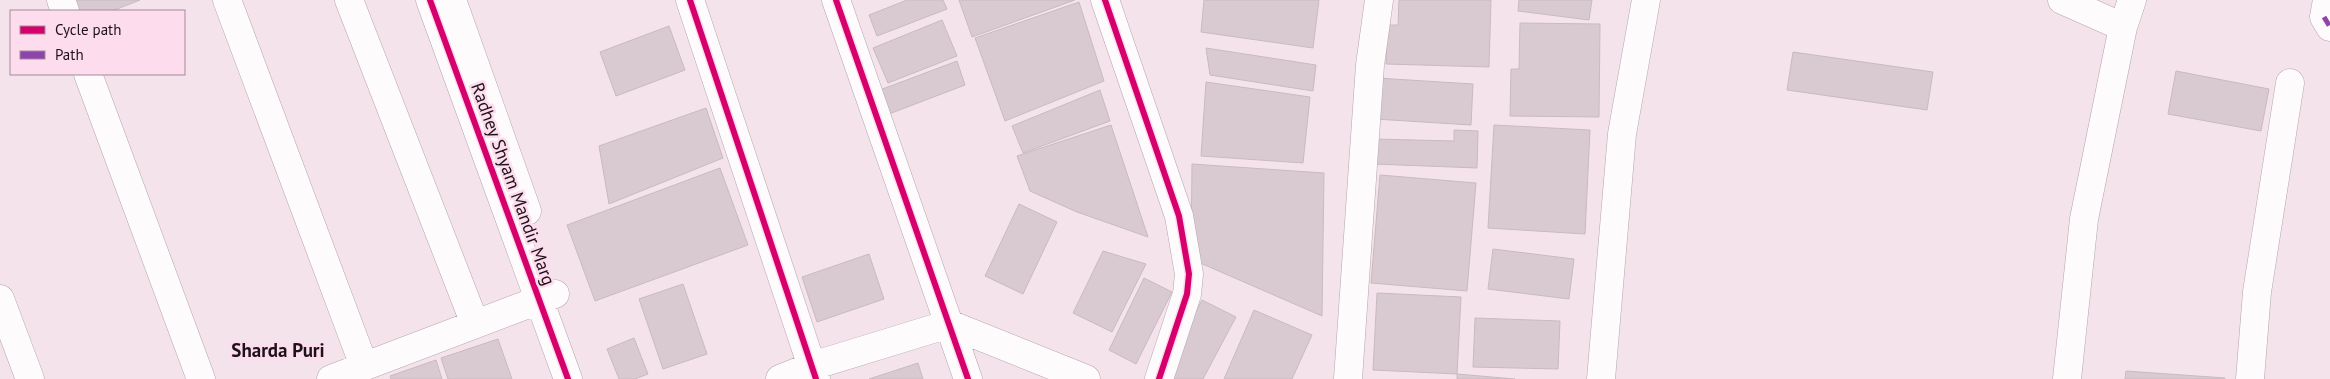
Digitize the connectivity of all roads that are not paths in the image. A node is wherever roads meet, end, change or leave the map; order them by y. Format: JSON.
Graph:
{"nodes":[{"id":1,"x":227,"y":0,"type":"edge"},
{"id":2,"x":349,"y":0,"type":"edge"},
{"id":3,"x":430,"y":0,"type":"edge"},
{"id":4,"x":452,"y":0,"type":"edge"},
{"id":5,"x":690,"y":0,"type":"edge"},
{"id":6,"x":836,"y":0,"type":"edge"},
{"id":7,"x":1105,"y":0,"type":"edge"},
{"id":8,"x":1379,"y":0,"type":"edge"},
{"id":9,"x":1646,"y":0,"type":"edge"},
{"id":10,"x":2062,"y":0,"type":"edge"},
{"id":11,"x":2132,"y":0,"type":"edge"},
{"id":12,"x":2327,"y":0,"type":"edge"},
{"id":13,"x":2123,"y":27,"type":"junction"},
{"id":14,"x":2330,"y":27,"type":"edge"},
{"id":15,"x":88,"y":75,"type":"edge"},
{"id":16,"x":2290,"y":83,"type":"dead end"},
{"id":17,"x":547,"y":297,"type":"junction"},
{"id":18,"x":0,"y":298,"type":"edge"},
{"id":19,"x":476,"y":324,"type":"junction"},
{"id":20,"x":948,"y":324,"type":"junction"},
{"id":21,"x":364,"y":366,"type":"junction"},
{"id":22,"x":814,"y":372,"type":"edge"},
{"id":23,"x":30,"y":379,"type":"edge"},
{"id":24,"x":201,"y":379,"type":"edge"},
{"id":25,"x":331,"y":379,"type":"edge"},
{"id":26,"x":568,"y":379,"type":"edge"},
{"id":27,"x":587,"y":379,"type":"edge"},
{"id":28,"x":780,"y":379,"type":"edge"},
{"id":29,"x":968,"y":379,"type":"edge"},
{"id":30,"x":1086,"y":379,"type":"edge"},
{"id":31,"x":1159,"y":379,"type":"edge"},
{"id":32,"x":1348,"y":379,"type":"edge"},
{"id":33,"x":1601,"y":379,"type":"edge"},
{"id":34,"x":2067,"y":379,"type":"edge"},
{"id":35,"x":2250,"y":379,"type":"edge"}],
"edges":[{"from":1,"to":21,"type":"street"},
{"from":2,"to":19,"type":"street"},
{"from":3,"to":17,"type":"street","name":"Radhey Shyam Mandir Marg"},
{"from":4,"to":17,"type":"street","name":"Radhey Shyam Mandir Marg"},
{"from":5,"to":22,"type":"street"},
{"from":6,"to":20,"type":"street"},
{"from":7,"to":31,"type":"street"},
{"from":8,"to":32,"type":"street"},
{"from":9,"to":33,"type":"street"},
{"from":10,"to":13,"type":"street"},
{"from":11,"to":13,"type":"street"},
{"from":12,"to":14,"type":"street"},
{"from":13,"to":34,"type":"street"},
{"from":15,"to":24,"type":"street"},
{"from":16,"to":35,"type":"street"},
{"from":17,"to":19,"type":"street"},
{"from":17,"to":26,"type":"street","name":"Radhey Shyam Mandir Marg"},
{"from":17,"to":27,"type":"street","name":"Radhey Shyam Mandir Marg"},
{"from":18,"to":23,"type":"street"},
{"from":19,"to":21,"type":"street"},
{"from":20,"to":22,"type":"street"},
{"from":20,"to":29,"type":"street"},
{"from":20,"to":30,"type":"street"},
{"from":21,"to":25,"type":"street"},
{"from":22,"to":28,"type":"street"}]}
